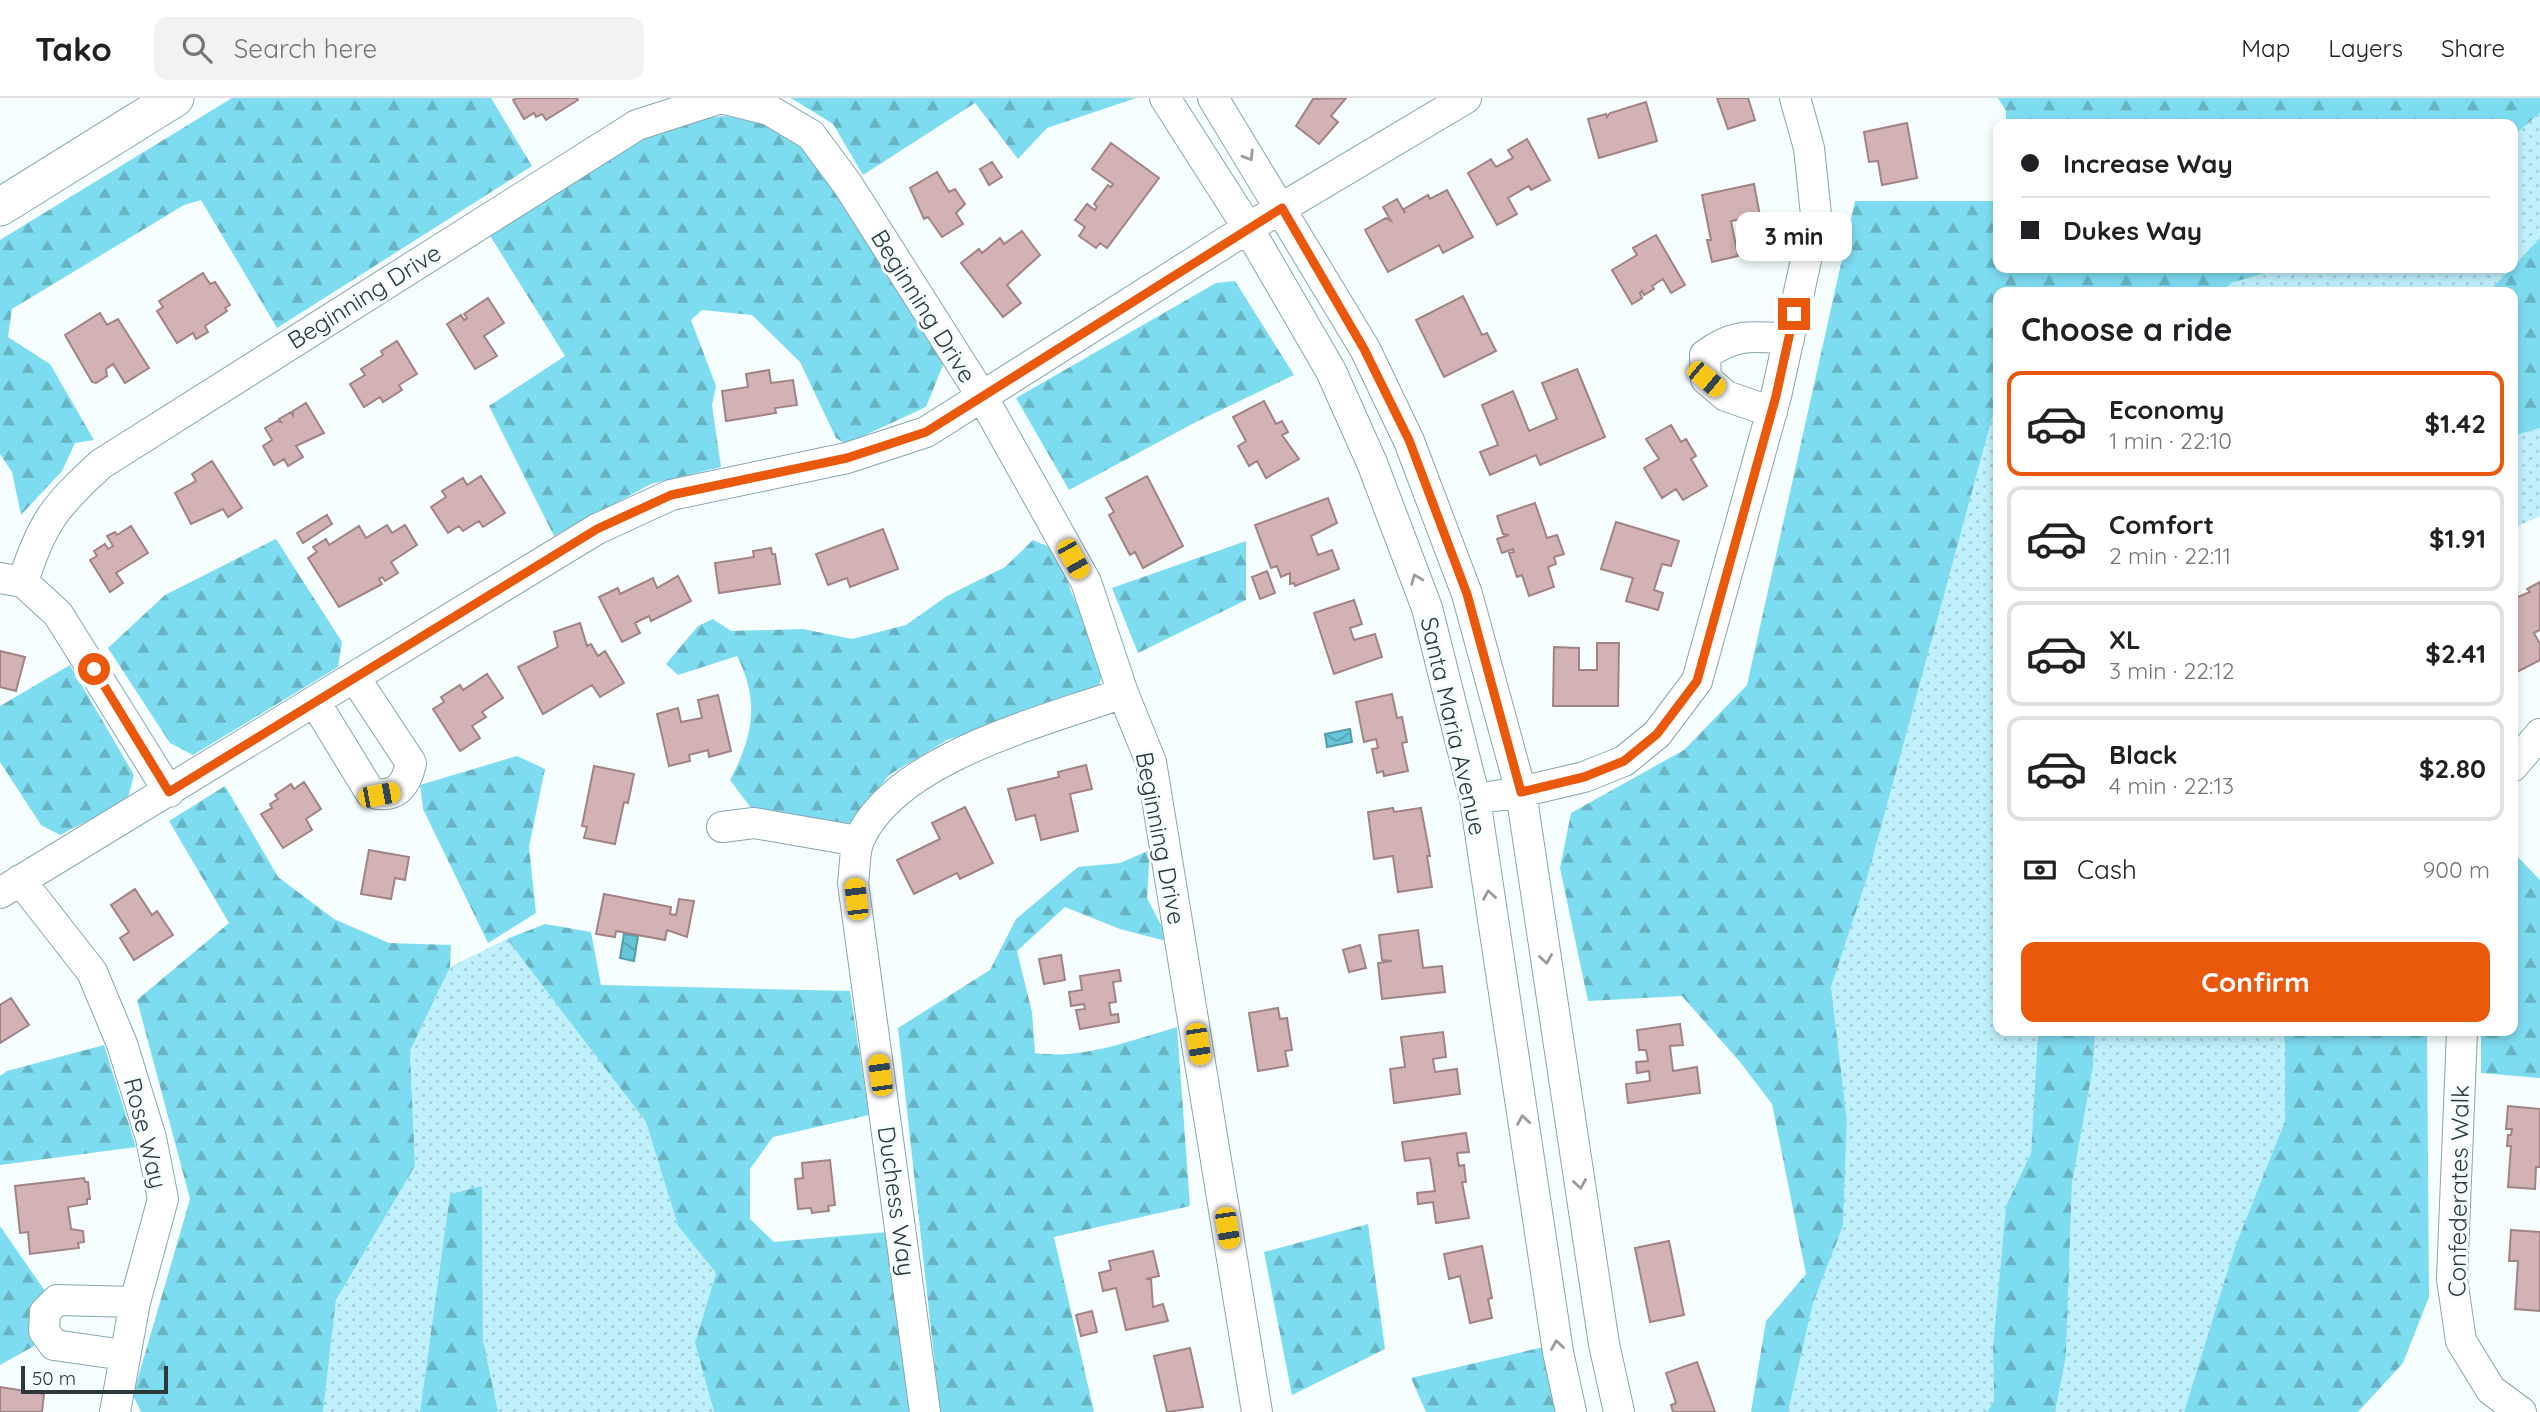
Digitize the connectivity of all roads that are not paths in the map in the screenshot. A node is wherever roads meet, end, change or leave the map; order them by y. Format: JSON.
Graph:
{"nodes":[{"id":1,"x":175,"y":98,"type":"edge"},
{"id":2,"x":1165,"y":98,"type":"edge"},
{"id":3,"x":1213,"y":98,"type":"edge"},
{"id":4,"x":1466,"y":98,"type":"edge"},
{"id":5,"x":1795,"y":98,"type":"edge"},
{"id":6,"x":0,"y":207,"type":"edge"},
{"id":7,"x":1282,"y":208,"type":"junction"},
{"id":8,"x":1248,"y":228,"type":"junction"},
{"id":9,"x":1789,"y":339,"type":"junction"},
{"id":10,"x":983,"y":398,"type":"junction"},
{"id":11,"x":1772,"y":412,"type":"junction"},
{"id":12,"x":12,"y":580,"type":"edge"},
{"id":13,"x":355,"y":678,"type":"junction"},
{"id":14,"x":1123,"y":693,"type":"junction"},
{"id":15,"x":314,"y":702,"type":"junction"},
{"id":16,"x":2540,"y":734,"type":"edge"},
{"id":17,"x":2518,"y":760,"type":"edge"},
{"id":18,"x":169,"y":792,"type":"junction"},
{"id":19,"x":1521,"y":792,"type":"junction"},
{"id":20,"x":1475,"y":799,"type":"junction"},
{"id":21,"x":722,"y":827,"type":"dead end"},
{"id":22,"x":858,"y":841,"type":"junction"},
{"id":23,"x":10,"y":886,"type":"edge"},
{"id":24,"x":2462,"y":1036,"type":"edge"},
{"id":25,"x":135,"y":1302,"type":"junction"},
{"id":26,"x":124,"y":1355,"type":"junction"},
{"id":27,"x":115,"y":1412,"type":"edge"},
{"id":28,"x":925,"y":1412,"type":"edge"},
{"id":29,"x":1257,"y":1412,"type":"edge"},
{"id":30,"x":1571,"y":1412,"type":"edge"},
{"id":31,"x":1619,"y":1412,"type":"edge"},
{"id":32,"x":2521,"y":1412,"type":"edge"}],
"edges":[{"from":1,"to":6,"type":"main road"},
{"from":2,"to":8,"type":"street","name":"Santa Maria Avenue"},
{"from":3,"to":7,"type":"street","name":"Santa Maria Avenue","one_way":true},
{"from":4,"to":7,"type":"street"},
{"from":5,"to":9,"type":"street"},
{"from":7,"to":8,"type":"street"},
{"from":7,"to":19,"type":"street","name":"Santa Maria Avenue"},
{"from":8,"to":10,"type":"street"},
{"from":20,"to":8,"type":"street","name":"Santa Maria Avenue","one_way":true},
{"from":9,"to":11,"type":"street"},
{"from":9,"to":11,"type":"street"},
{"from":10,"to":12,"type":"street","name":"Beginning Drive"},
{"from":10,"to":13,"type":"street"},
{"from":10,"to":14,"type":"street","name":"Beginning Drive"},
{"from":11,"to":19,"type":"street"},
{"from":12,"to":18,"type":"street"},
{"from":13,"to":15,"type":"street"},
{"from":13,"to":15,"type":"street"},
{"from":14,"to":22,"type":"street","name":"Duchess Way"},
{"from":14,"to":29,"type":"street","name":"Beginning Drive"},
{"from":15,"to":18,"type":"street"},
{"from":16,"to":17,"type":"street"},
{"from":18,"to":23,"type":"street"},
{"from":19,"to":20,"type":"street"},
{"from":19,"to":31,"type":"street","name":"Santa Maria Avenue","one_way":true},
{"from":30,"to":20,"type":"street","name":"Santa Maria Avenue","one_way":true},
{"from":21,"to":22,"type":"street"},
{"from":22,"to":28,"type":"street","name":"Duchess Way"},
{"from":23,"to":25,"type":"street","name":"Rose Way"},
{"from":24,"to":32,"type":"street","name":"Confederates Walk"},
{"from":25,"to":26,"type":"street","name":"Rose Way"},
{"from":25,"to":26,"type":"street"},
{"from":26,"to":27,"type":"street","name":"Rose Way"}]}
